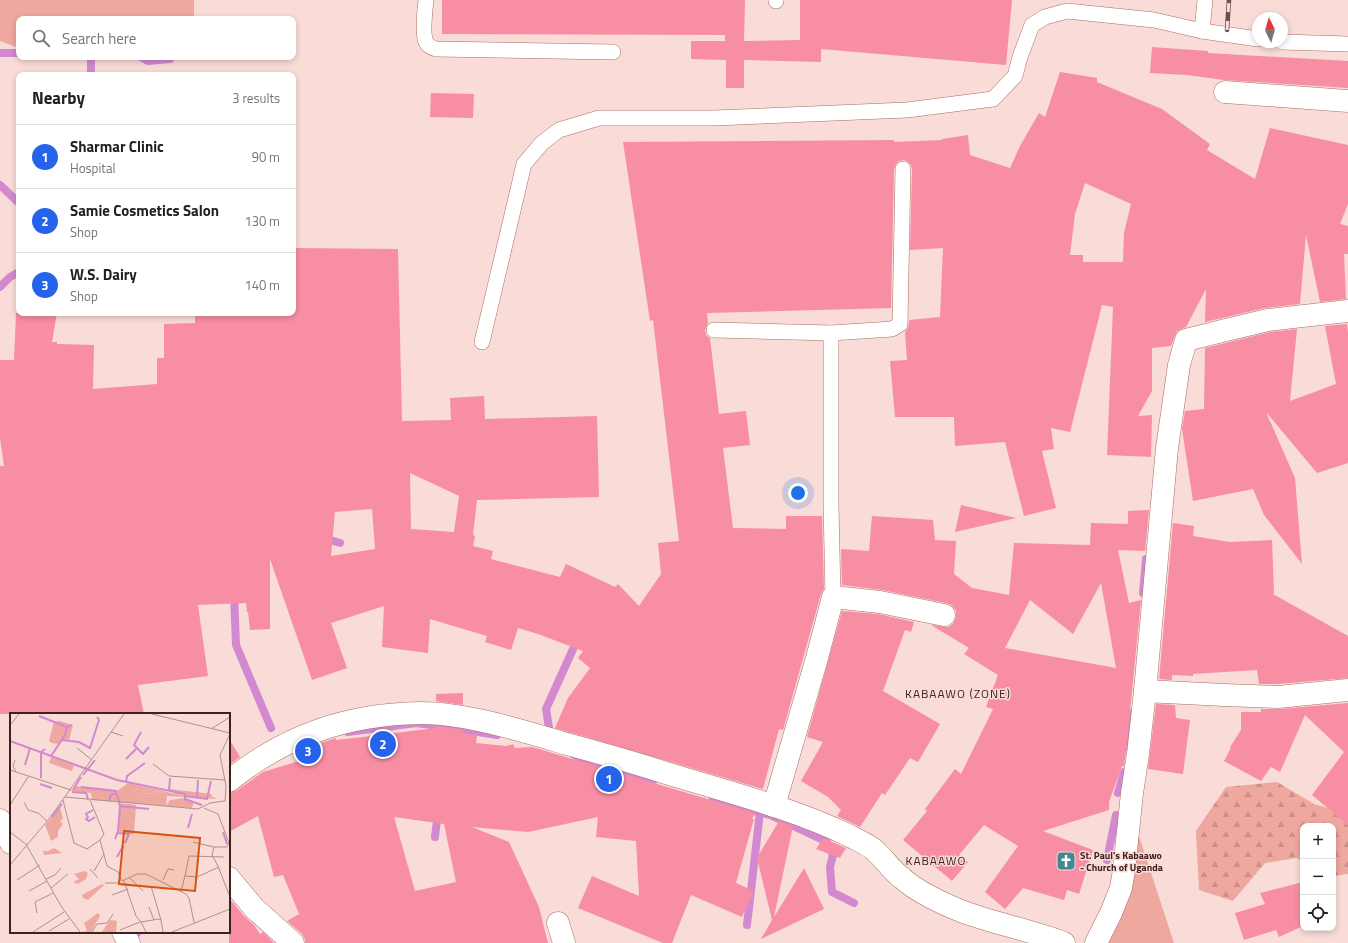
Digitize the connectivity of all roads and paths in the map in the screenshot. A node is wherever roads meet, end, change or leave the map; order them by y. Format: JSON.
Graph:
{"nodes":[{"id":1,"x":426,"y":0,"type":"edge"},
{"id":2,"x":1205,"y":0,"type":"edge"},
{"id":3,"x":1202,"y":31,"type":"junction"},
{"id":4,"x":1252,"y":38,"type":"edge"},
{"id":5,"x":1288,"y":42,"type":"edge"},
{"id":6,"x":1348,"y":44,"type":"edge"},
{"id":7,"x":613,"y":52,"type":"dead end"},
{"id":8,"x":1225,"y":92,"type":"dead end"},
{"id":9,"x":1348,"y":101,"type":"edge"},
{"id":10,"x":902,"y":169,"type":"dead end"},
{"id":11,"x":1348,"y":311,"type":"edge"},
{"id":12,"x":714,"y":330,"type":"dead end"},
{"id":13,"x":831,"y":333,"type":"junction"},
{"id":14,"x":482,"y":342,"type":"dead end"},
{"id":15,"x":833,"y":597,"type":"junction"},
{"id":16,"x":944,"y":615,"type":"dead end"},
{"id":17,"x":1348,"y":690,"type":"edge"},
{"id":18,"x":1145,"y":691,"type":"junction"},
{"id":19,"x":230,"y":780,"type":"edge"},
{"id":20,"x":774,"y":806,"type":"junction"},
{"id":21,"x":0,"y":820,"type":"edge"},
{"id":22,"x":7,"y":846,"type":"edge"},
{"id":23,"x":230,"y":879,"type":"edge"},
{"id":24,"x":124,"y":933,"type":"edge"},
{"id":25,"x":129,"y":943,"type":"edge"},
{"id":26,"x":293,"y":943,"type":"edge"},
{"id":27,"x":1064,"y":943,"type":"edge"},
{"id":28,"x":1096,"y":943,"type":"edge"}],
"edges":[{"from":1,"to":7,"type":"lane"},
{"from":2,"to":3,"type":"lane"},
{"from":3,"to":4,"type":"lane"},
{"from":3,"to":14,"type":"lane"},
{"from":5,"to":6,"type":"lane"},
{"from":8,"to":9,"type":"street"},
{"from":10,"to":13,"type":"lane"},
{"from":11,"to":18,"type":"street"},
{"from":12,"to":13,"type":"lane"},
{"from":13,"to":15,"type":"lane"},
{"from":15,"to":16,"type":"street"},
{"from":15,"to":20,"type":"street"},
{"from":17,"to":18,"type":"street"},
{"from":18,"to":28,"type":"street"},
{"from":19,"to":20,"type":"street"},
{"from":20,"to":27,"type":"street"},
{"from":21,"to":22,"type":"street"},
{"from":23,"to":26,"type":"street"},
{"from":24,"to":25,"type":"street"}]}
